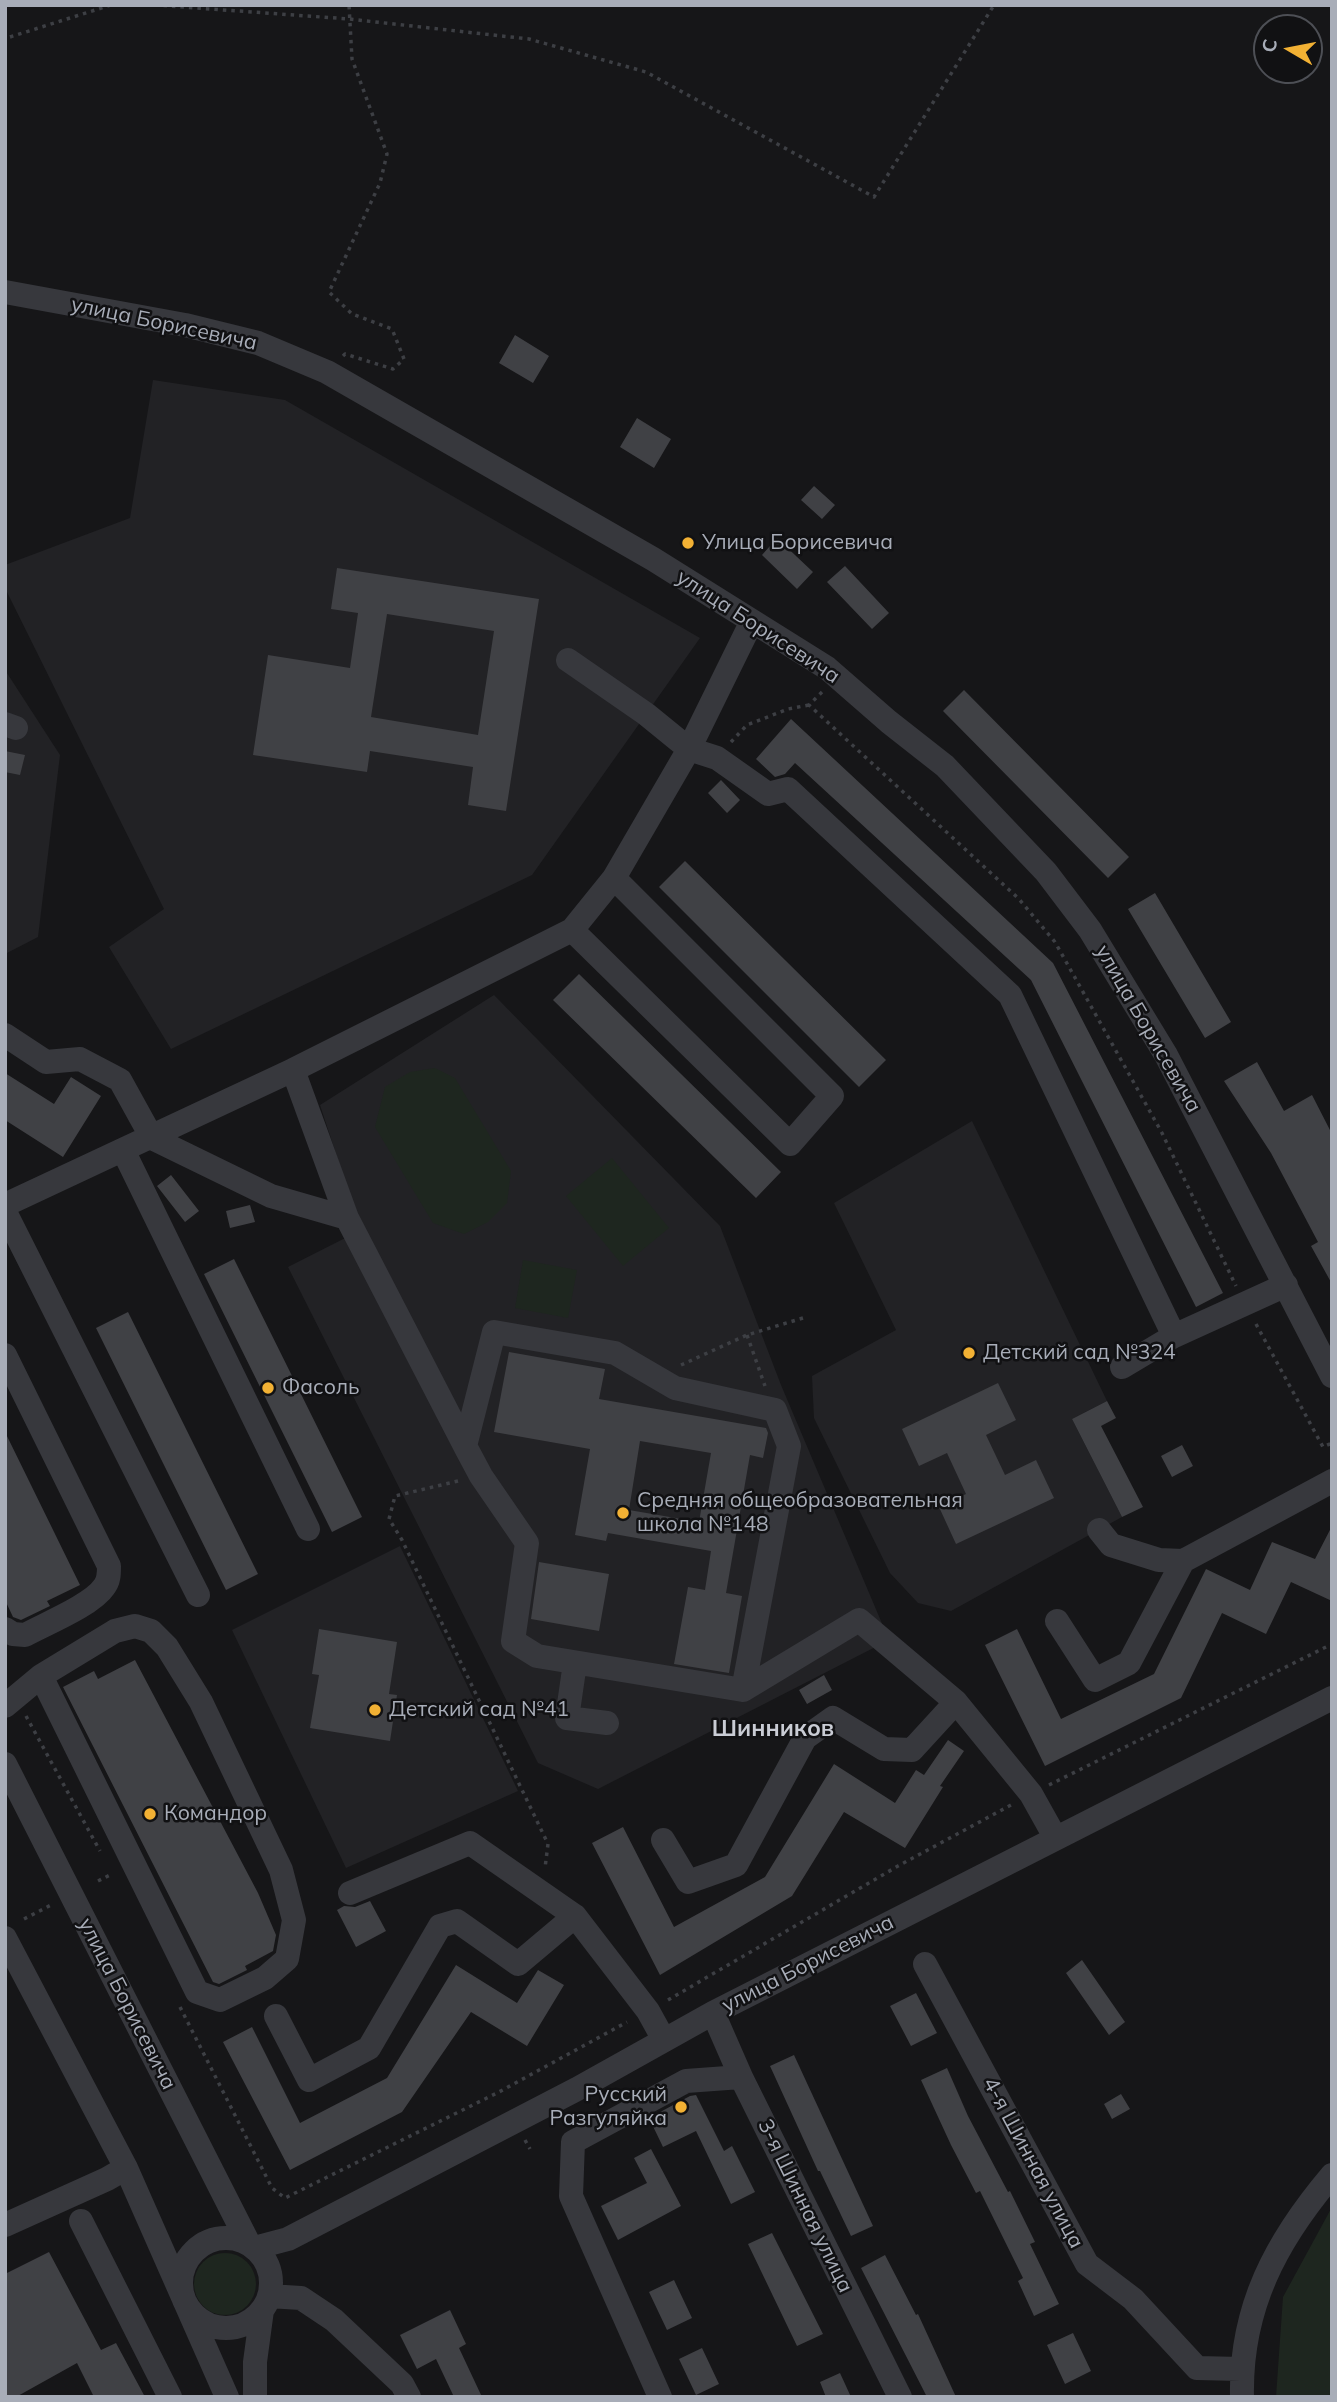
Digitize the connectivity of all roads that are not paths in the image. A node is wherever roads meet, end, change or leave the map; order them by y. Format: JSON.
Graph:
{"nodes":[{"id":1,"x":5,"y":292,"type":"edge"},
{"id":2,"x":752,"y":621,"type":"junction"},
{"id":3,"x":568,"y":660,"type":"dead end"},
{"id":4,"x":689,"y":749,"type":"junction"},
{"id":5,"x":614,"y":878,"type":"junction"},
{"id":6,"x":572,"y":930,"type":"junction"},
{"id":7,"x":5,"y":1035,"type":"edge"},
{"id":8,"x":293,"y":1070,"type":"junction"},
{"id":9,"x":152,"y":1138,"type":"junction"},
{"id":10,"x":123,"y":1150,"type":"junction"},
{"id":11,"x":5,"y":1205,"type":"edge"},
{"id":12,"x":5,"y":1212,"type":"edge"},
{"id":13,"x":347,"y":1218,"type":"junction"},
{"id":14,"x":1286,"y":1285,"type":"junction"},
{"id":15,"x":1174,"y":1336,"type":"junction"},
{"id":16,"x":5,"y":1355,"type":"edge"},
{"id":17,"x":1122,"y":1367,"type":"dead end"},
{"id":18,"x":1332,"y":1376,"type":"edge"},
{"id":19,"x":465,"y":1446,"type":"junction"},
{"id":20,"x":1332,"y":1481,"type":"edge"},
{"id":21,"x":308,"y":1530,"type":"dead end"},
{"id":22,"x":1099,"y":1530,"type":"dead end"},
{"id":23,"x":1183,"y":1561,"type":"junction"},
{"id":24,"x":198,"y":1595,"type":"dead end"},
{"id":25,"x":1057,"y":1621,"type":"dead end"},
{"id":26,"x":5,"y":1629,"type":"edge"},
{"id":27,"x":575,"y":1663,"type":"junction"},
{"id":28,"x":41,"y":1676,"type":"junction"},
{"id":29,"x":743,"y":1690,"type":"junction"},
{"id":30,"x":1332,"y":1698,"type":"edge"},
{"id":31,"x":956,"y":1702,"type":"junction"},
{"id":32,"x":5,"y":1706,"type":"edge"},
{"id":33,"x":607,"y":1723,"type":"dead end"},
{"id":34,"x":5,"y":1764,"type":"edge"},
{"id":35,"x":1055,"y":1837,"type":"junction"},
{"id":36,"x":663,"y":1840,"type":"dead end"},
{"id":37,"x":350,"y":1893,"type":"dead end"},
{"id":38,"x":575,"y":1916,"type":"junction"},
{"id":39,"x":5,"y":1938,"type":"edge"},
{"id":40,"x":925,"y":1964,"type":"dead end"},
{"id":41,"x":713,"y":2013,"type":"junction"},
{"id":42,"x":276,"y":2016,"type":"dead end"},
{"id":43,"x":664,"y":2040,"type":"junction"},
{"id":44,"x":741,"y":2077,"type":"junction"},
{"id":45,"x":126,"y":2168,"type":"junction"},
{"id":46,"x":1332,"y":2175,"type":"edge"},
{"id":47,"x":81,"y":2221,"type":"dead end"},
{"id":48,"x":5,"y":2224,"type":"edge"},
{"id":49,"x":288,"y":2239,"type":"junction"},
{"id":50,"x":251,"y":2246,"type":"junction"},
{"id":51,"x":183,"y":2296,"type":"junction"},
{"id":52,"x":267,"y":2296,"type":"junction"},
{"id":53,"x":1241,"y":2369,"type":"junction"},
{"id":54,"x":170,"y":2397,"type":"edge"},
{"id":55,"x":227,"y":2397,"type":"edge"},
{"id":56,"x":255,"y":2397,"type":"edge"},
{"id":57,"x":409,"y":2397,"type":"edge"},
{"id":58,"x":660,"y":2397,"type":"edge"},
{"id":59,"x":900,"y":2397,"type":"edge"},
{"id":60,"x":1242,"y":2397,"type":"edge"}],
"edges":[{"from":1,"to":2,"type":"street","name":"улица Борисевича"},
{"from":2,"to":4,"type":"street"},
{"from":2,"to":14,"type":"street","name":"улица Борисевича"},
{"from":3,"to":4,"type":"street"},
{"from":4,"to":5,"type":"street"},
{"from":4,"to":15,"type":"street"},
{"from":5,"to":6,"type":"street"},
{"from":5,"to":6,"type":"street"},
{"from":6,"to":8,"type":"street"},
{"from":7,"to":9,"type":"street"},
{"from":8,"to":9,"type":"street"},
{"from":8,"to":13,"type":"street"},
{"from":9,"to":10,"type":"street"},
{"from":9,"to":13,"type":"street"},
{"from":10,"to":11,"type":"street"},
{"from":10,"to":21,"type":"street"},
{"from":12,"to":24,"type":"street"},
{"from":13,"to":19,"type":"street"},
{"from":14,"to":15,"type":"street"},
{"from":14,"to":18,"type":"street","name":"улица Борисевича"},
{"from":15,"to":17,"type":"street"},
{"from":16,"to":26,"type":"street"},
{"from":19,"to":27,"type":"street"},
{"from":19,"to":29,"type":"street"},
{"from":20,"to":23,"type":"street"},
{"from":22,"to":23,"type":"street"},
{"from":23,"to":25,"type":"street"},
{"from":27,"to":29,"type":"street"},
{"from":27,"to":33,"type":"street"},
{"from":28,"to":28,"type":"street"},
{"from":28,"to":32,"type":"street"},
{"from":29,"to":31,"type":"street"},
{"from":30,"to":35,"type":"street","name":"улица Борисевича"},
{"from":31,"to":35,"type":"street"},
{"from":31,"to":36,"type":"street"},
{"from":34,"to":50,"type":"street","name":"улица Борисевича"},
{"from":35,"to":41,"type":"street","name":"улица Борисевича"},
{"from":37,"to":38,"type":"street"},
{"from":38,"to":42,"type":"street"},
{"from":38,"to":43,"type":"street"},
{"from":39,"to":45,"type":"street"},
{"from":40,"to":53,"type":"street","name":"4-я Шинная улица"},
{"from":41,"to":43,"type":"street","name":"улица Борисевича"},
{"from":41,"to":44,"type":"street","name":"3-я Шинная улица"},
{"from":43,"to":49,"type":"street","name":"улица Борисевича"},
{"from":44,"to":58,"type":"street"},
{"from":44,"to":59,"type":"street","name":"3-я Шинная улица"},
{"from":45,"to":48,"type":"street"},
{"from":45,"to":51,"type":"street"},
{"from":46,"to":53,"type":"street"},
{"from":47,"to":54,"type":"street"},
{"from":49,"to":50,"type":"street","name":"улица Борисевича"},
{"from":49,"to":52,"type":"street"},
{"from":50,"to":51,"type":"street"},
{"from":50,"to":52,"type":"street"},
{"from":51,"to":52,"type":"street"},
{"from":51,"to":55,"type":"street"},
{"from":52,"to":56,"type":"street"},
{"from":52,"to":57,"type":"street"},
{"from":53,"to":60,"type":"street"}]}
